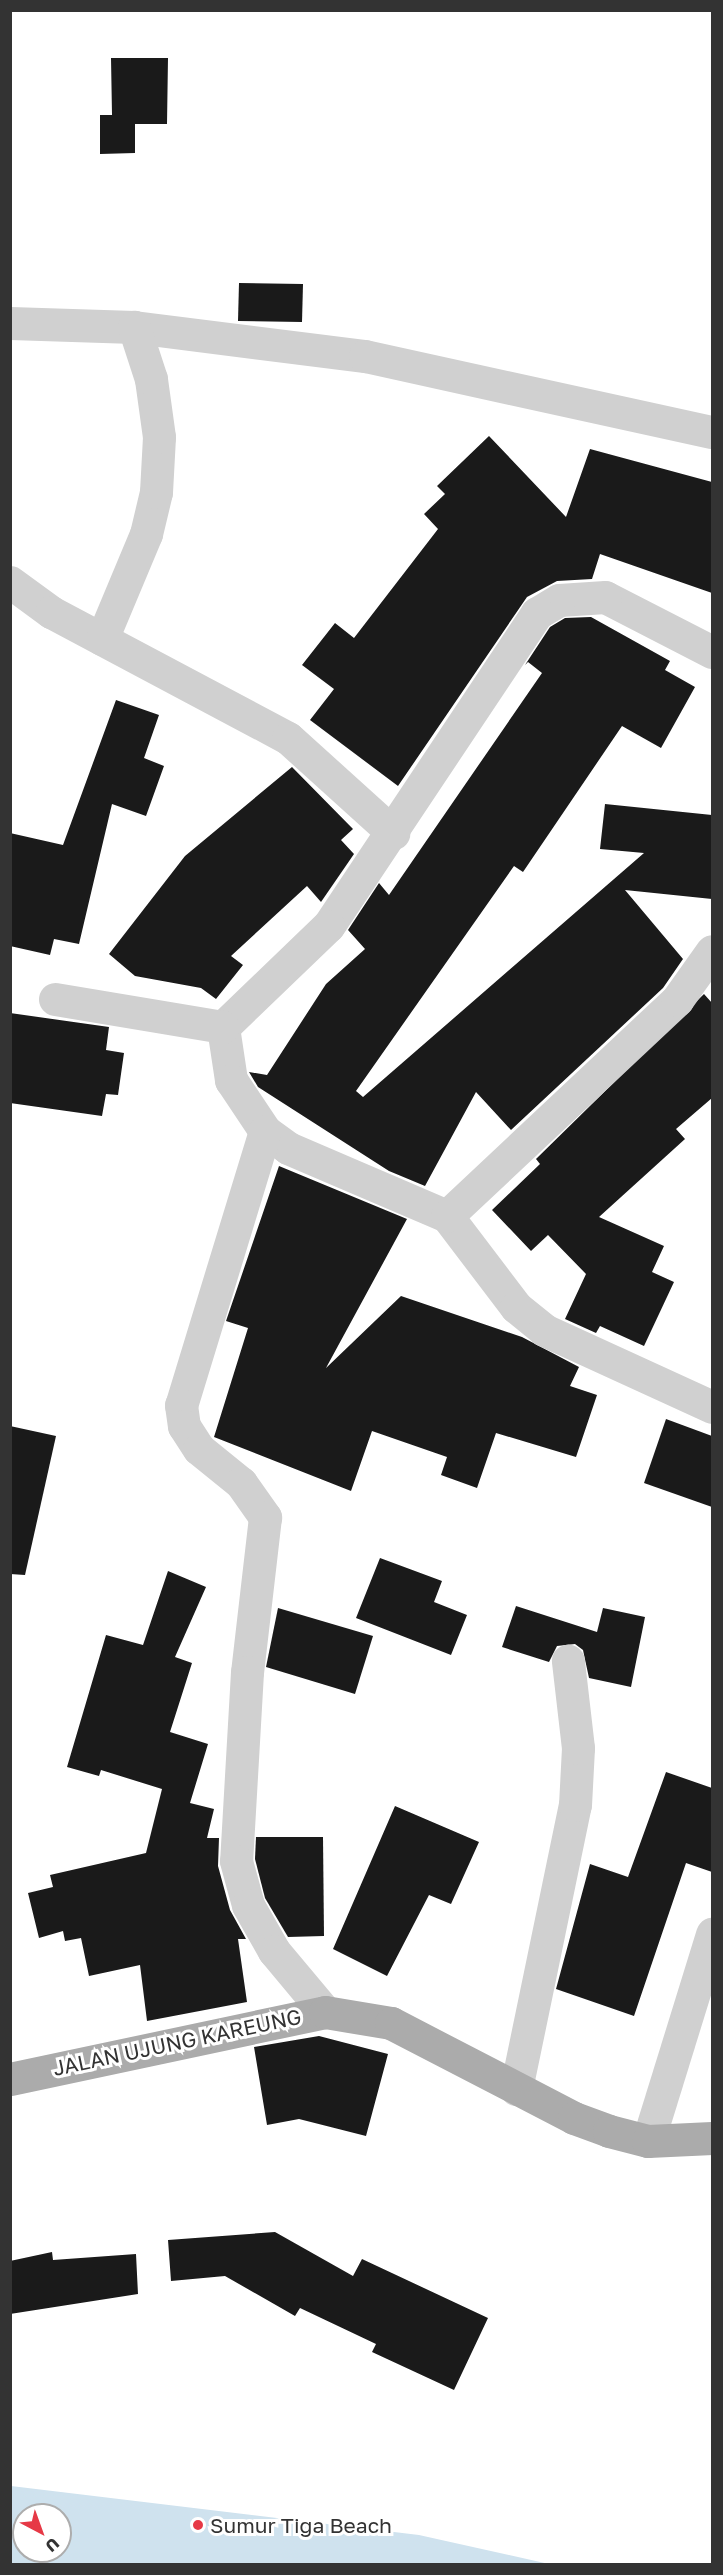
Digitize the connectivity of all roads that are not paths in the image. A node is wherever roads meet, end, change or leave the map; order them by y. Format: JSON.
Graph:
{"nodes":[{"id":1,"x":10,"y":323,"type":"edge"},
{"id":2,"x":134,"y":327,"type":"junction"},
{"id":3,"x":712,"y":432,"type":"edge"},
{"id":4,"x":10,"y":582,"type":"edge"},
{"id":5,"x":102,"y":639,"type":"junction"},
{"id":6,"x":712,"y":652,"type":"edge"},
{"id":7,"x":393,"y":833,"type":"junction"},
{"id":8,"x":712,"y":951,"type":"edge"},
{"id":9,"x":55,"y":999,"type":"dead end"},
{"id":10,"x":223,"y":1027,"type":"junction"},
{"id":11,"x":265,"y":1131,"type":"junction"},
{"id":12,"x":447,"y":1216,"type":"junction"},
{"id":13,"x":712,"y":1407,"type":"edge"},
{"id":14,"x":568,"y":1661,"type":"dead end"},
{"id":15,"x":712,"y":1934,"type":"edge"},
{"id":16,"x":325,"y":2012,"type":"junction"},
{"id":17,"x":10,"y":2079,"type":"edge"},
{"id":18,"x":516,"y":2089,"type":"junction"},
{"id":19,"x":712,"y":2138,"type":"edge"},
{"id":20,"x":648,"y":2141,"type":"junction"}],
"edges":[{"from":1,"to":2,"type":"street"},
{"from":2,"to":3,"type":"street"},
{"from":2,"to":5,"type":"street"},
{"from":4,"to":5,"type":"street"},
{"from":5,"to":7,"type":"street"},
{"from":6,"to":7,"type":"street"},
{"from":7,"to":10,"type":"street"},
{"from":8,"to":12,"type":"street"},
{"from":9,"to":10,"type":"street"},
{"from":10,"to":11,"type":"street"},
{"from":11,"to":12,"type":"street"},
{"from":11,"to":16,"type":"street"},
{"from":12,"to":13,"type":"street"},
{"from":14,"to":18,"type":"street"},
{"from":15,"to":20,"type":"street"},
{"from":16,"to":17,"type":"main road","name":"JALAN UJUNG KAREUNG"},
{"from":16,"to":18,"type":"main road","name":"JALAN UJUNG KAREUNG"},
{"from":18,"to":20,"type":"main road","name":"JALAN UJUNG KAREUNG"},
{"from":19,"to":20,"type":"main road","name":"JALAN UJUNG KAREUNG"}]}
